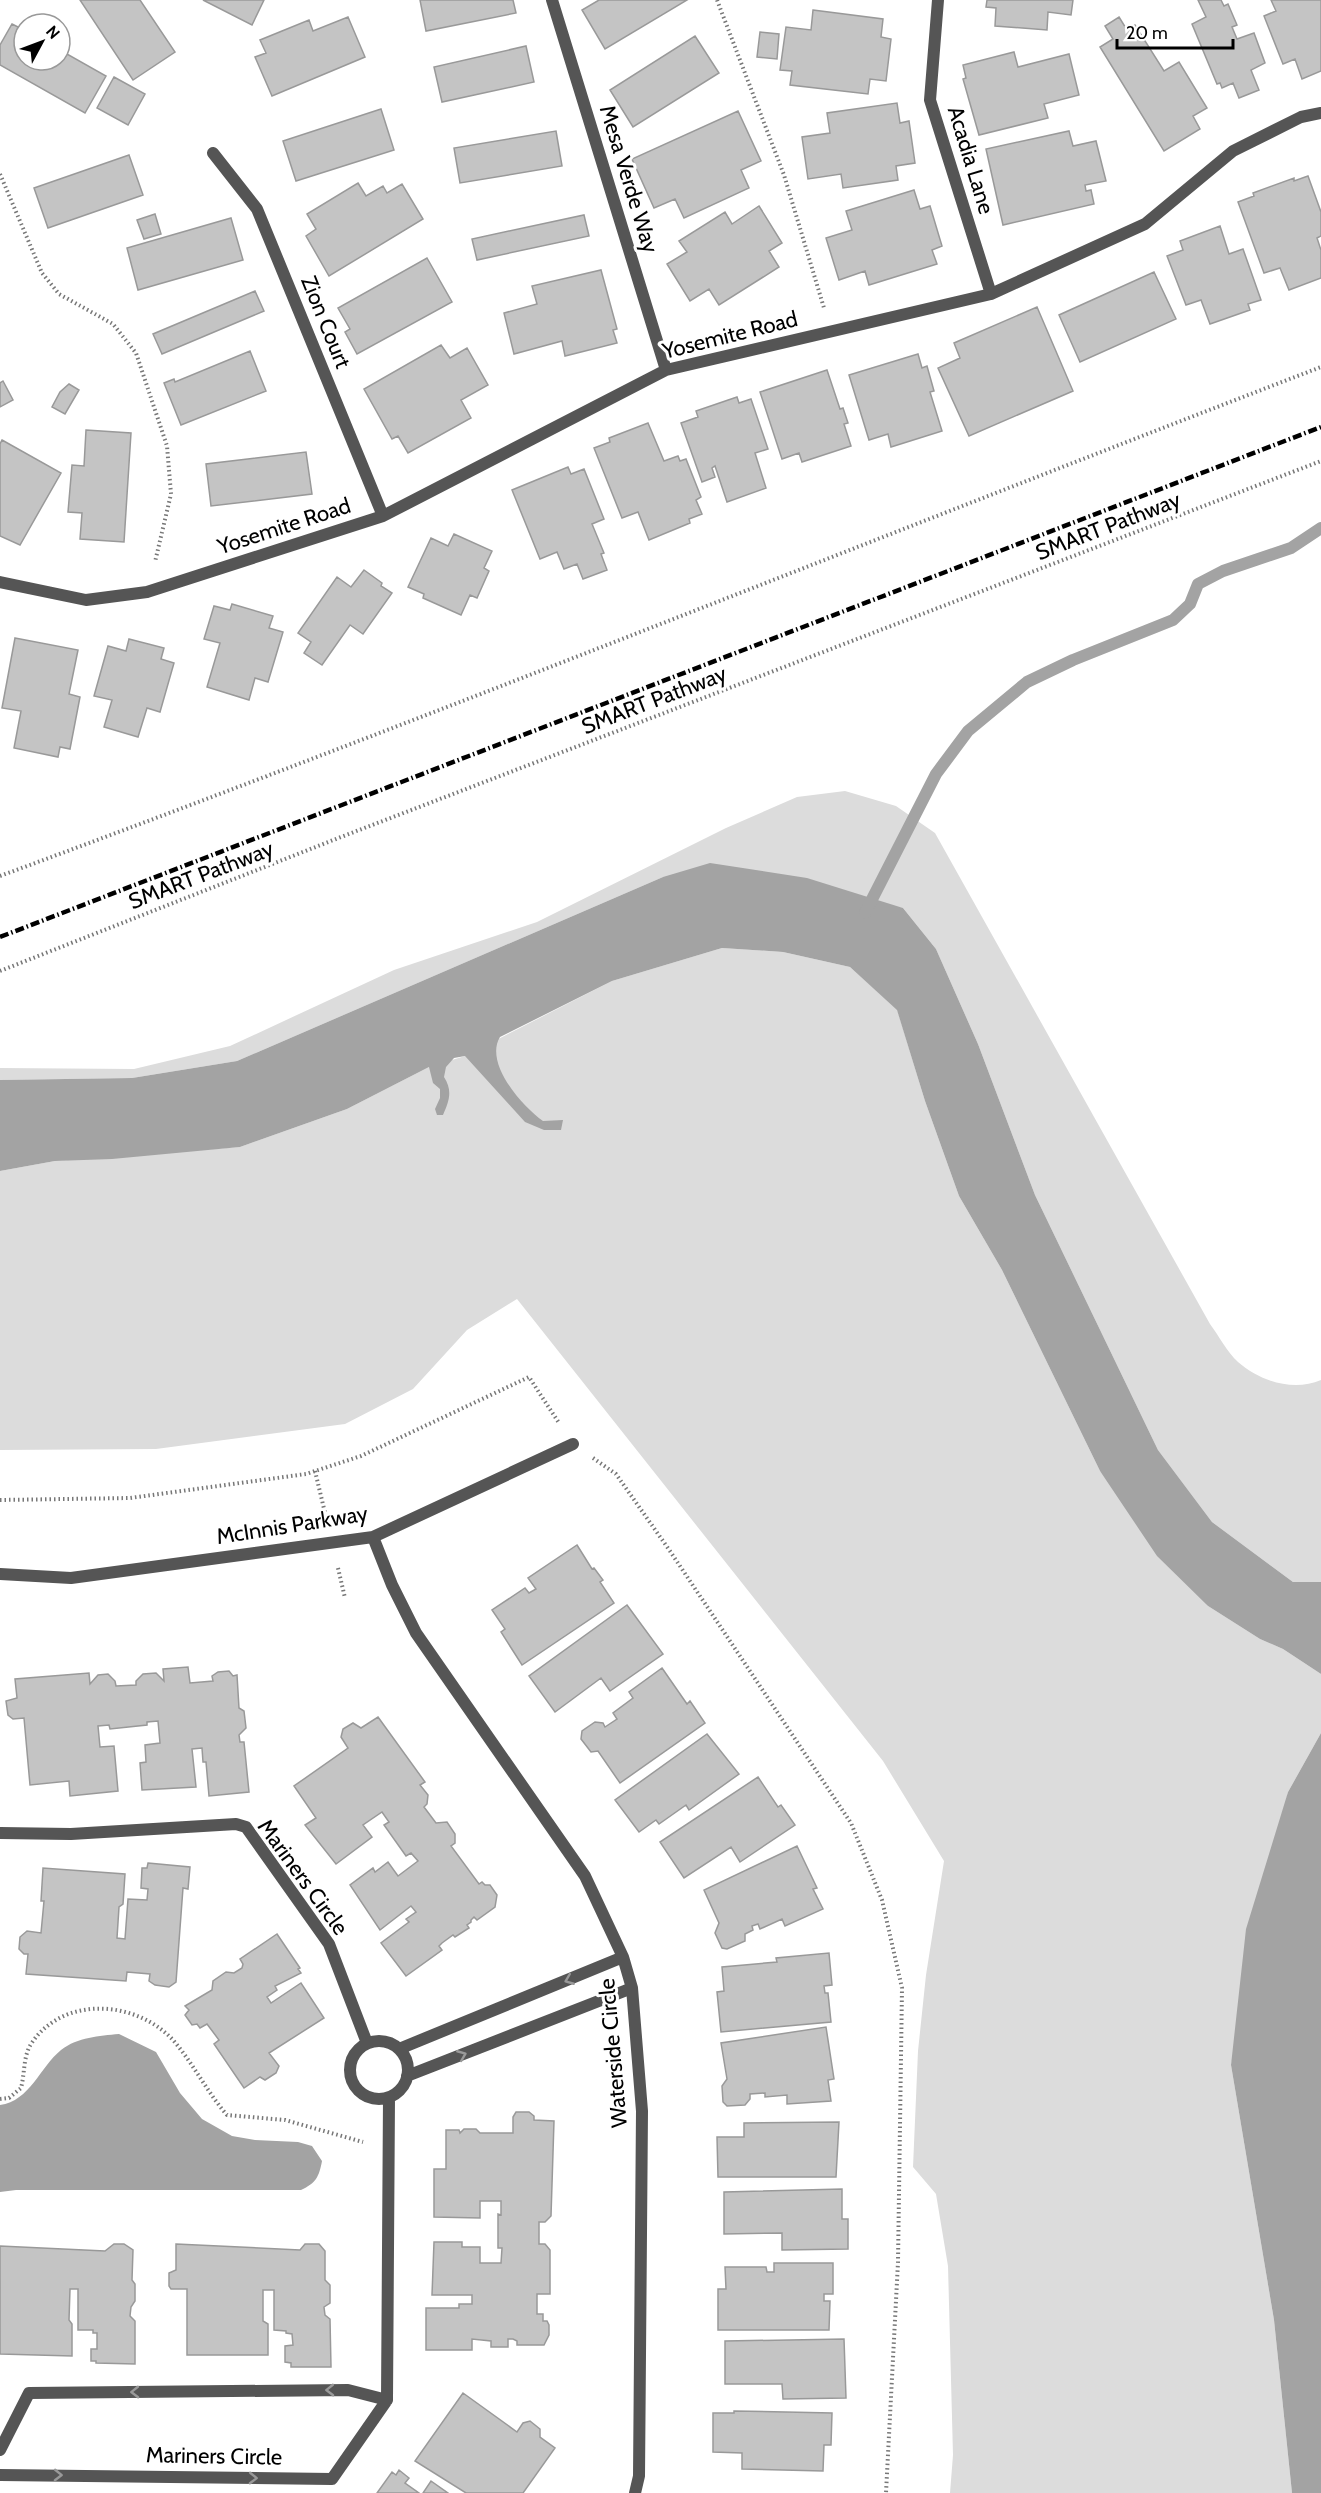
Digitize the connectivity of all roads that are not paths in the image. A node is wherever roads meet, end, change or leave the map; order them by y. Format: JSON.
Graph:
{"nodes":[{"id":1,"x":552,"y":0,"type":"edge"},
{"id":2,"x":938,"y":0,"type":"edge"},
{"id":3,"x":1321,"y":113,"type":"edge"},
{"id":4,"x":213,"y":153,"type":"dead end"},
{"id":5,"x":991,"y":294,"type":"junction"},
{"id":6,"x":666,"y":370,"type":"junction"},
{"id":7,"x":383,"y":516,"type":"junction"},
{"id":8,"x":0,"y":582,"type":"edge"},
{"id":9,"x":573,"y":1444,"type":"road end"},
{"id":10,"x":373,"y":1537,"type":"junction"},
{"id":11,"x":0,"y":1574,"type":"edge"},
{"id":12,"x":0,"y":1833,"type":"edge"},
{"id":13,"x":623,"y":1957,"type":"junction"},
{"id":14,"x":632,"y":1988,"type":"junction"},
{"id":15,"x":367,"y":2043,"type":"junction"},
{"id":16,"x":399,"y":2049,"type":"junction"},
{"id":17,"x":407,"y":2076,"type":"junction"},
{"id":18,"x":389,"y":2098,"type":"junction"},
{"id":19,"x":387,"y":2400,"type":"junction"},
{"id":20,"x":0,"y":2450,"type":"edge"},
{"id":21,"x":0,"y":2475,"type":"edge"},
{"id":22,"x":635,"y":2493,"type":"edge"}],
"edges":[{"from":1,"to":6,"type":"street","name":"Mesa Verde Way"},
{"from":2,"to":5,"type":"street","name":"Acadia Lane"},
{"from":3,"to":5,"type":"street","name":"Yosemite Road"},
{"from":4,"to":7,"type":"street","name":"Zion Court"},
{"from":5,"to":6,"type":"street","name":"Yosemite Road"},
{"from":6,"to":7,"type":"street","name":"Yosemite Road"},
{"from":7,"to":8,"type":"street","name":"Yosemite Road"},
{"from":9,"to":10,"type":"street","name":"McInnis Parkway"},
{"from":10,"to":11,"type":"street","name":"McInnis Parkway"},
{"from":10,"to":13,"type":"street","name":"Waterside Circle"},
{"from":12,"to":15,"type":"street","name":"Mariners Circle"},
{"from":13,"to":14,"type":"street","name":"Waterside Circle"},
{"from":13,"to":16,"type":"street","one_way":true},
{"from":17,"to":14,"type":"street","one_way":true},
{"from":14,"to":22,"type":"street","name":"Waterside Circle"},
{"from":15,"to":16,"type":"street"},
{"from":15,"to":18,"type":"street"},
{"from":16,"to":17,"type":"street"},
{"from":17,"to":18,"type":"street"},
{"from":18,"to":19,"type":"street"},
{"from":19,"to":20,"type":"street","one_way":true},
{"from":21,"to":19,"type":"street","name":"Mariners Circle","one_way":true}]}
